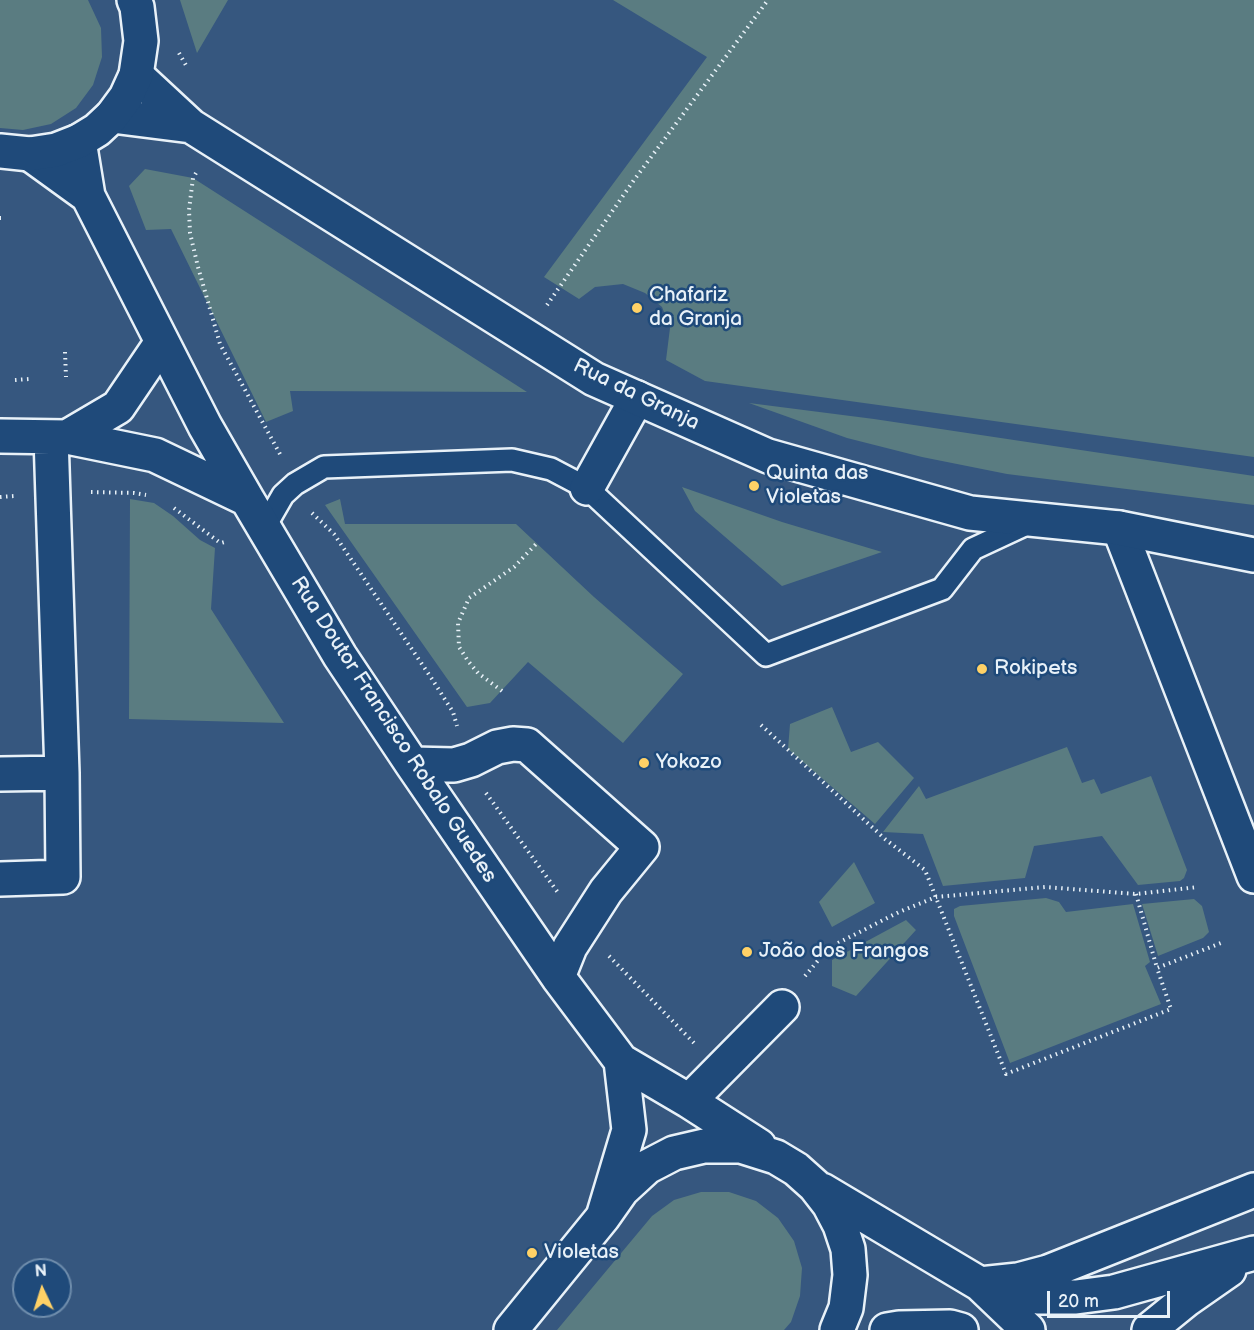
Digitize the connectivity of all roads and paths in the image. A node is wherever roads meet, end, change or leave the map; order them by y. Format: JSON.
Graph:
{"nodes":[{"id":1,"x":134,"y":0,"type":"edge"},
{"id":2,"x":768,"y":0,"type":"edge"},
{"id":3,"x":176,"y":48,"type":"dead end"},
{"id":4,"x":136,"y":75,"type":"junction"},
{"id":5,"x":191,"y":76,"type":"dead end"},
{"id":6,"x":112,"y":116,"type":"junction"},
{"id":7,"x":191,"y":126,"type":"junction"},
{"id":8,"x":79,"y":141,"type":"junction"},
{"id":9,"x":15,"y":153,"type":"edge"},
{"id":10,"x":193,"y":178,"type":"dead end"},
{"id":11,"x":88,"y":196,"type":"junction"},
{"id":12,"x":525,"y":336,"type":"junction"},
{"id":13,"x":162,"y":342,"type":"junction"},
{"id":14,"x":65,"y":352,"type":"dead end"},
{"id":15,"x":66,"y":378,"type":"dead end"},
{"id":16,"x":15,"y":380,"type":"dead end"},
{"id":17,"x":29,"y":380,"type":"dead end"},
{"id":18,"x":637,"y":398,"type":"junction"},
{"id":19,"x":0,"y":436,"type":"edge"},
{"id":20,"x":59,"y":437,"type":"junction"},
{"id":21,"x":286,"y":466,"type":"dead end"},
{"id":22,"x":587,"y":488,"type":"junction"},
{"id":23,"x":84,"y":492,"type":"dead end"},
{"id":24,"x":151,"y":496,"type":"dead end"},
{"id":25,"x":247,"y":499,"type":"junction"},
{"id":26,"x":166,"y":503,"type":"dead end"},
{"id":27,"x":310,"y":511,"type":"dead end"},
{"id":28,"x":1035,"y":520,"type":"junction"},
{"id":29,"x":264,"y":528,"type":"junction"},
{"id":30,"x":1119,"y":528,"type":"junction"},
{"id":31,"x":1254,"y":537,"type":"edge"},
{"id":32,"x":1173,"y":538,"type":"junction"},
{"id":33,"x":228,"y":541,"type":"dead end"},
{"id":34,"x":537,"y":543,"type":"dead end"},
{"id":35,"x":1254,"y":555,"type":"edge"},
{"id":36,"x":502,"y":691,"type":"dead end"},
{"id":37,"x":761,"y":725,"type":"dead end"},
{"id":38,"x":471,"y":760,"type":"junction"},
{"id":39,"x":412,"y":765,"type":"junction"},
{"id":40,"x":62,"y":773,"type":"junction"},
{"id":41,"x":0,"y":774,"type":"edge"},
{"id":42,"x":1254,"y":876,"type":"edge"},
{"id":43,"x":0,"y":879,"type":"edge"},
{"id":44,"x":1198,"y":887,"type":"dead end"},
{"id":45,"x":1136,"y":894,"type":"junction"},
{"id":46,"x":562,"y":897,"type":"dead end"},
{"id":47,"x":936,"y":897,"type":"junction"},
{"id":48,"x":838,"y":943,"type":"dead end"},
{"id":49,"x":1221,"y":943,"type":"dead end"},
{"id":50,"x":607,"y":953,"type":"dead end"},
{"id":51,"x":821,"y":957,"type":"dead end"},
{"id":52,"x":1157,"y":968,"type":"junction"},
{"id":53,"x":805,"y":976,"type":"dead end"},
{"id":54,"x":558,"y":977,"type":"junction"},
{"id":55,"x":782,"y":1006,"type":"dead end"},
{"id":56,"x":621,"y":1061,"type":"junction"},
{"id":57,"x":722,"y":1068,"type":"junction"},
{"id":58,"x":688,"y":1101,"type":"junction"},
{"id":59,"x":776,"y":1157,"type":"junction"},
{"id":60,"x":815,"y":1186,"type":"junction"},
{"id":61,"x":1254,"y":1190,"type":"edge"},
{"id":62,"x":603,"y":1218,"type":"junction"},
{"id":63,"x":1251,"y":1255,"type":"edge"},
{"id":64,"x":980,"y":1284,"type":"junction"},
{"id":65,"x":511,"y":1330,"type":"edge"},
{"id":66,"x":837,"y":1330,"type":"edge"},
{"id":67,"x":886,"y":1330,"type":"edge"},
{"id":68,"x":961,"y":1330,"type":"edge"},
{"id":69,"x":1028,"y":1330,"type":"edge"},
{"id":70,"x":1149,"y":1330,"type":"edge"}],
"edges":[{"from":1,"to":4,"type":"street"},
{"from":2,"to":12,"type":"path"},
{"from":3,"to":5,"type":"path"},
{"from":4,"to":6,"type":"street"},
{"from":4,"to":7,"type":"street","name":"Rua da Granja"},
{"from":6,"to":7,"type":"street"},
{"from":6,"to":8,"type":"street"},
{"from":7,"to":12,"type":"street","name":"Rua da Granja"},
{"from":8,"to":9,"type":"street"},
{"from":8,"to":11,"type":"street","name":"Rua Doutor Francisco Robalo Guedes"},
{"from":9,"to":11,"type":"street"},
{"from":10,"to":21,"type":"path"},
{"from":11,"to":13,"type":"street","name":"Rua Doutor Francisco Robalo Guedes"},
{"from":12,"to":18,"type":"street","name":"Rua da Granja"},
{"from":13,"to":20,"type":"street"},
{"from":13,"to":25,"type":"street","name":"Rua Doutor Francisco Robalo Guedes"},
{"from":14,"to":15,"type":"path"},
{"from":16,"to":17,"type":"path"},
{"from":18,"to":22,"type":"street"},
{"from":18,"to":28,"type":"street","name":"Rua da Granja"},
{"from":19,"to":20,"type":"street"},
{"from":20,"to":25,"type":"street"},
{"from":20,"to":40,"type":"street"},
{"from":22,"to":28,"type":"lane"},
{"from":22,"to":29,"type":"lane"},
{"from":23,"to":24,"type":"path"},
{"from":25,"to":29,"type":"street","name":"Rua Doutor Francisco Robalo Guedes"},
{"from":26,"to":33,"type":"path"},
{"from":27,"to":38,"type":"path"},
{"from":28,"to":30,"type":"street","name":"Rua da Granja"},
{"from":29,"to":39,"type":"street","name":"Rua Doutor Francisco Robalo Guedes"},
{"from":30,"to":32,"type":"street","name":"Rua da Granja"},
{"from":30,"to":42,"type":"street"},
{"from":31,"to":32,"type":"street","name":"Rua da Granja"},
{"from":32,"to":35,"type":"street","name":"Rua da Granja"},
{"from":34,"to":36,"type":"path"},
{"from":37,"to":47,"type":"path"},
{"from":38,"to":39,"type":"street"},
{"from":38,"to":46,"type":"path"},
{"from":38,"to":54,"type":"street"},
{"from":39,"to":54,"type":"street","name":"Rua Doutor Francisco Robalo Guedes"},
{"from":40,"to":41,"type":"street"},
{"from":40,"to":43,"type":"street"},
{"from":44,"to":45,"type":"path"},
{"from":45,"to":47,"type":"path"},
{"from":45,"to":52,"type":"path"},
{"from":47,"to":48,"type":"path"},
{"from":47,"to":52,"type":"path"},
{"from":49,"to":52,"type":"path"},
{"from":50,"to":57,"type":"path"},
{"from":51,"to":53,"type":"path"},
{"from":54,"to":56,"type":"street","name":"Rua Doutor Francisco Robalo Guedes"},
{"from":55,"to":57,"type":"street"},
{"from":56,"to":58,"type":"street"},
{"from":56,"to":62,"type":"street"},
{"from":57,"to":58,"type":"street"},
{"from":58,"to":59,"type":"street"},
{"from":59,"to":60,"type":"street"},
{"from":59,"to":62,"type":"street"},
{"from":60,"to":64,"type":"street"},
{"from":60,"to":66,"type":"street"},
{"from":61,"to":64,"type":"street"},
{"from":62,"to":65,"type":"street"},
{"from":63,"to":64,"type":"street"},
{"from":63,"to":70,"type":"street"},
{"from":64,"to":69,"type":"street"},
{"from":67,"to":68,"type":"street"}]}
